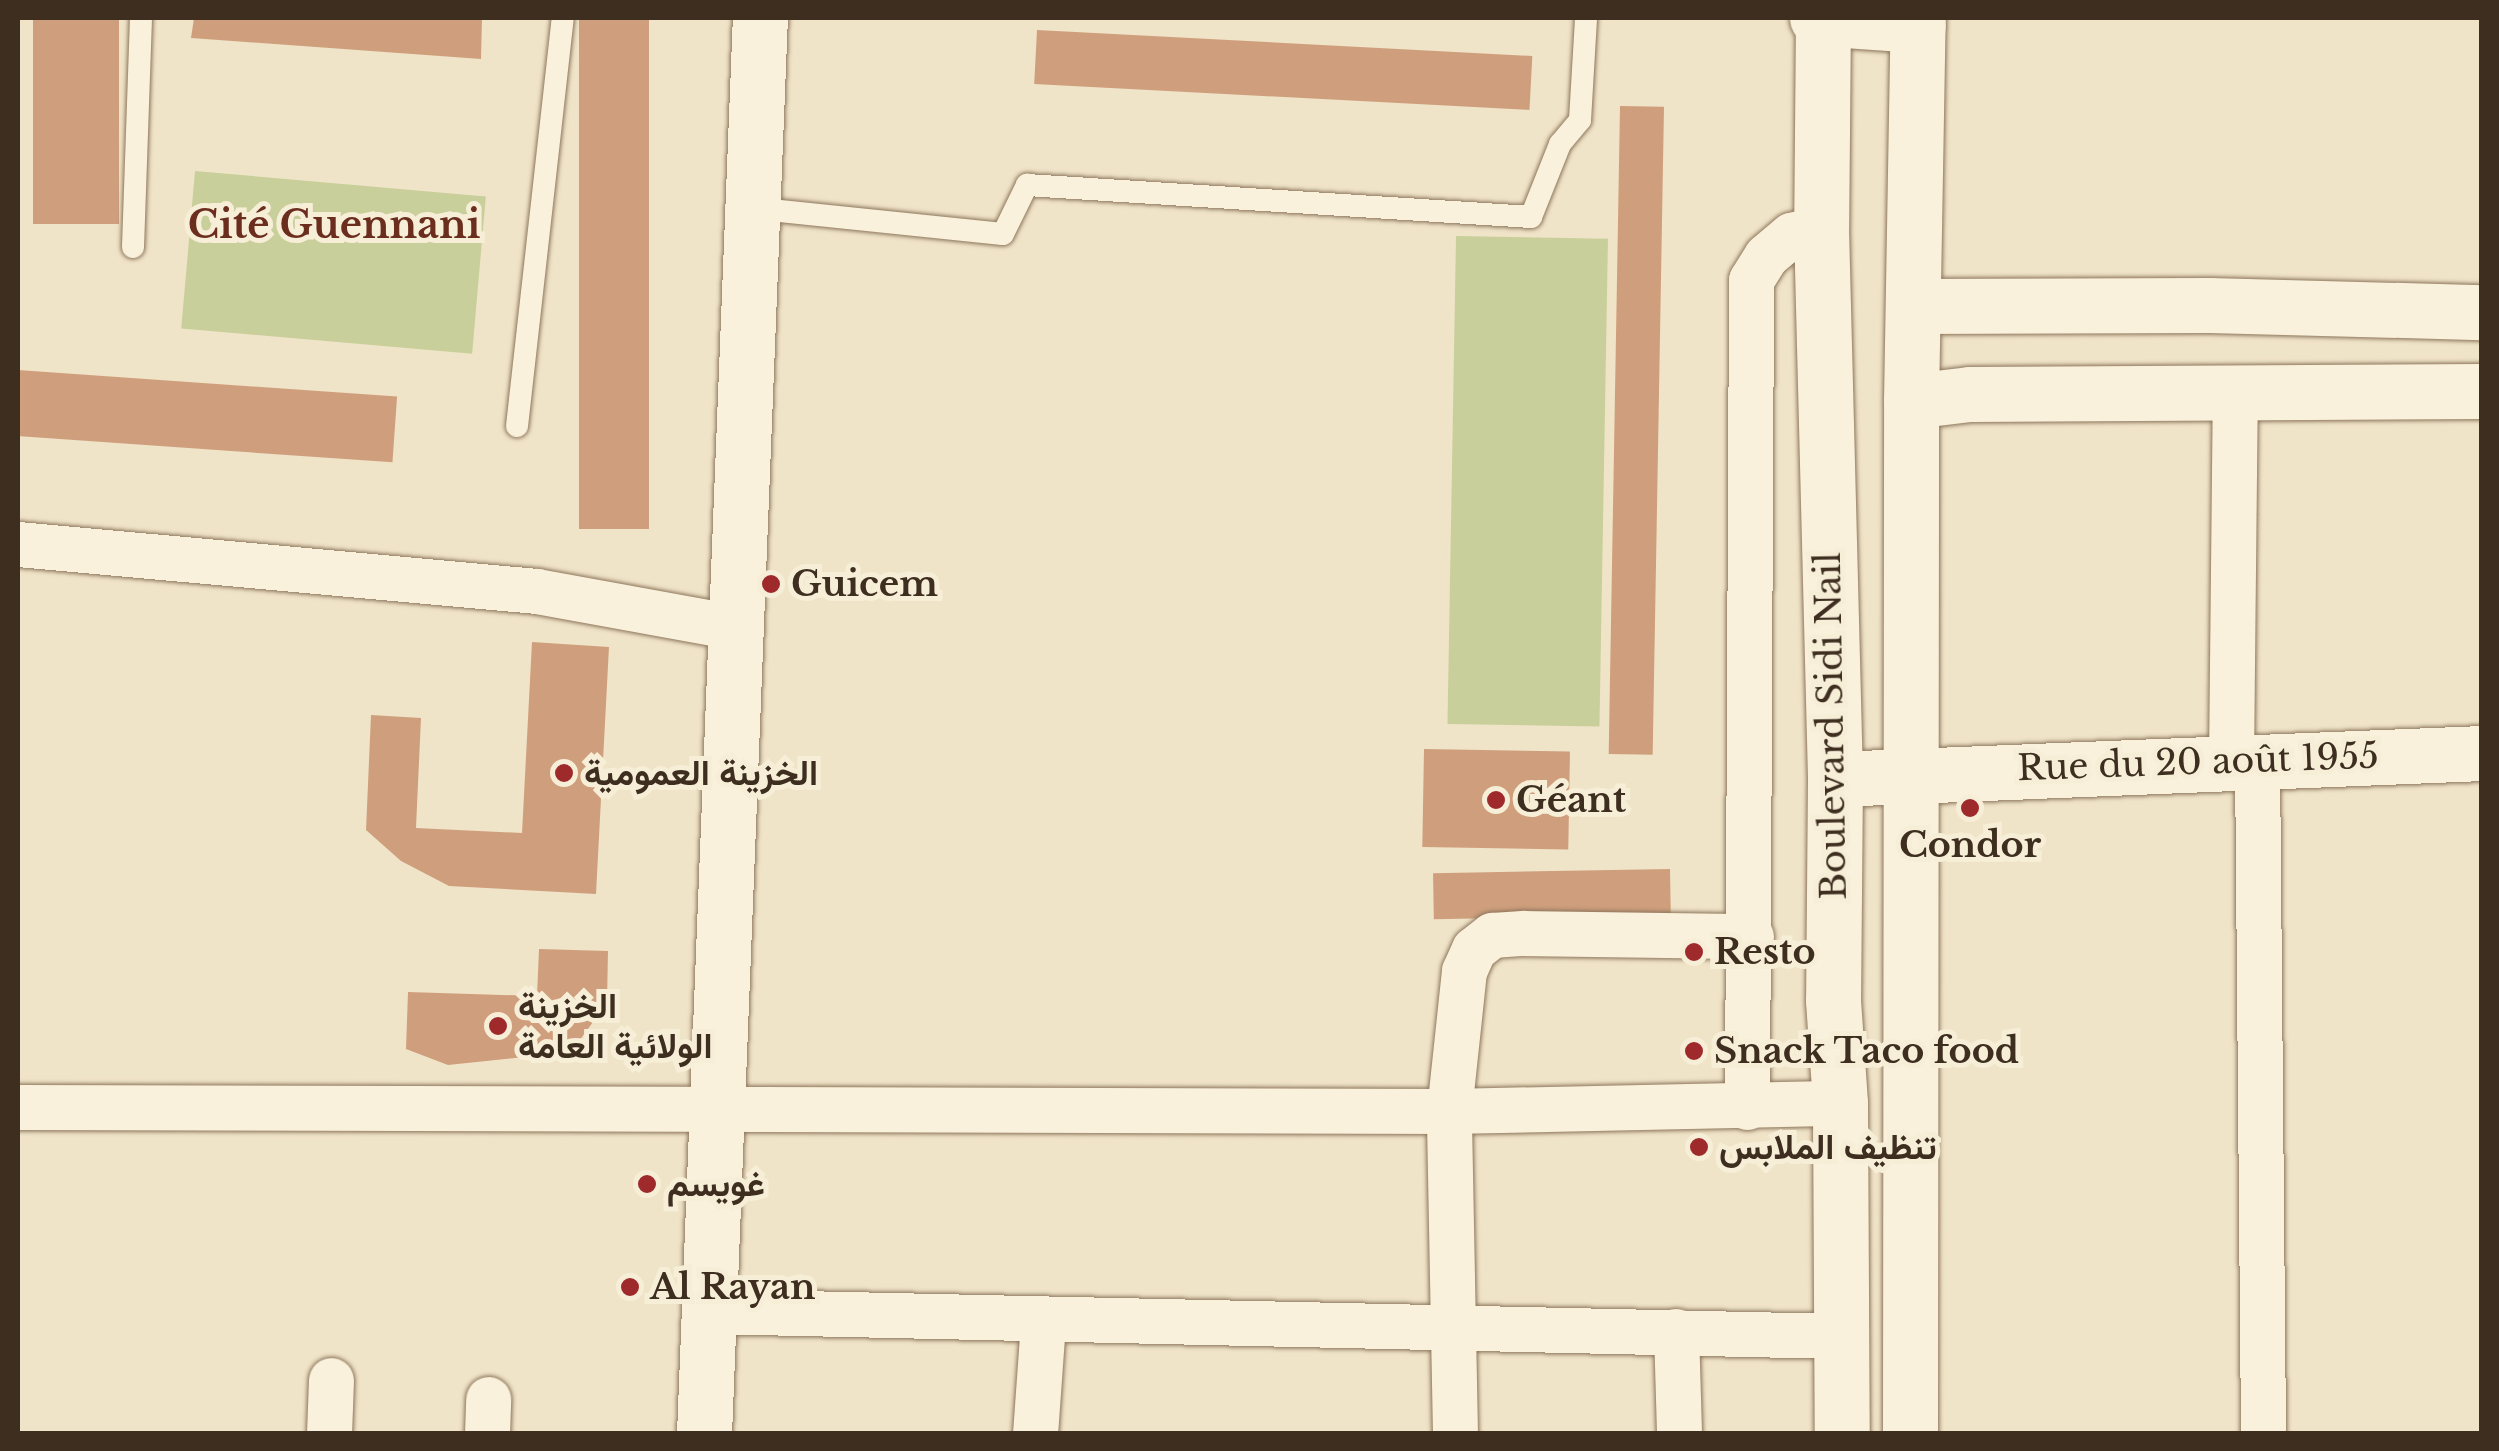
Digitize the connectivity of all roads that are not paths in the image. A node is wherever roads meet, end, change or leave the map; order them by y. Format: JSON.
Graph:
{"nodes":[{"id":1,"x":141,"y":18,"type":"edge"},
{"id":2,"x":564,"y":18,"type":"edge"},
{"id":3,"x":760,"y":18,"type":"edge"},
{"id":4,"x":1586,"y":18,"type":"edge"},
{"id":5,"x":1821,"y":18,"type":"edge"},
{"id":6,"x":1918,"y":21,"type":"edge"},
{"id":7,"x":751,"y":208,"type":"junction"},
{"id":8,"x":1821,"y":228,"type":"junction"},
{"id":9,"x":133,"y":247,"type":"dead end"},
{"id":10,"x":1914,"y":306,"type":"junction"},
{"id":11,"x":2482,"y":312,"type":"edge"},
{"id":12,"x":2235,"y":390,"type":"junction"},
{"id":13,"x":2482,"y":391,"type":"edge"},
{"id":14,"x":1912,"y":401,"type":"junction"},
{"id":15,"x":517,"y":426,"type":"dead end"},
{"id":16,"x":18,"y":544,"type":"edge"},
{"id":17,"x":734,"y":627,"type":"junction"},
{"id":18,"x":2482,"y":753,"type":"edge"},
{"id":19,"x":2244,"y":759,"type":"junction"},
{"id":20,"x":1914,"y":772,"type":"junction"},
{"id":21,"x":1834,"y":778,"type":"junction"},
{"id":22,"x":1751,"y":936,"type":"junction"},
{"id":23,"x":1840,"y":1103,"type":"junction"},
{"id":24,"x":18,"y":1107,"type":"edge"},
{"id":25,"x":1747,"y":1108,"type":"junction"},
{"id":26,"x":1450,"y":1111,"type":"junction"},
{"id":27,"x":719,"y":1112,"type":"junction"},
{"id":28,"x":710,"y":1311,"type":"junction"},
{"id":29,"x":1043,"y":1322,"type":"junction"},
{"id":30,"x":1452,"y":1329,"type":"junction"},
{"id":31,"x":1676,"y":1331,"type":"junction"},
{"id":32,"x":1840,"y":1336,"type":"junction"},
{"id":33,"x":332,"y":1380,"type":"dead end"},
{"id":34,"x":329,"y":1434,"type":"edge"},
{"id":35,"x":704,"y":1434,"type":"edge"},
{"id":36,"x":1035,"y":1434,"type":"edge"},
{"id":37,"x":1454,"y":1434,"type":"edge"},
{"id":38,"x":1679,"y":1434,"type":"edge"},
{"id":39,"x":1842,"y":1434,"type":"edge"},
{"id":40,"x":1910,"y":1434,"type":"edge"},
{"id":41,"x":2263,"y":1434,"type":"edge"}],
"edges":[{"from":1,"to":9,"type":"lane"},
{"from":2,"to":15,"type":"lane"},
{"from":3,"to":7,"type":"street"},
{"from":4,"to":7,"type":"lane"},
{"from":5,"to":6,"type":"street"},
{"from":5,"to":8,"type":"street","name":"Boulevard Sidi Nail"},
{"from":6,"to":10,"type":"street"},
{"from":7,"to":17,"type":"street"},
{"from":8,"to":21,"type":"street","name":"Boulevard Sidi Nail"},
{"from":8,"to":22,"type":"street"},
{"from":10,"to":11,"type":"street"},
{"from":10,"to":14,"type":"street"},
{"from":12,"to":13,"type":"street"},
{"from":12,"to":14,"type":"street"},
{"from":12,"to":19,"type":"street"},
{"from":14,"to":20,"type":"street"},
{"from":16,"to":17,"type":"street"},
{"from":17,"to":27,"type":"street"},
{"from":18,"to":19,"type":"street","name":"Rue du 20 août 1955"},
{"from":19,"to":20,"type":"street","name":"Rue du 20 août 1955"},
{"from":19,"to":41,"type":"street"},
{"from":20,"to":21,"type":"street","name":"Rue du 20 août 1955"},
{"from":20,"to":40,"type":"street"},
{"from":21,"to":23,"type":"street","name":"Boulevard Sidi Nail"},
{"from":22,"to":25,"type":"street"},
{"from":22,"to":26,"type":"street"},
{"from":23,"to":25,"type":"street"},
{"from":23,"to":32,"type":"street","name":"Boulevard Sidi Nail"},
{"from":24,"to":27,"type":"street"},
{"from":25,"to":26,"type":"street"},
{"from":26,"to":27,"type":"street"},
{"from":26,"to":30,"type":"street"},
{"from":27,"to":28,"type":"street"},
{"from":28,"to":29,"type":"street"},
{"from":28,"to":35,"type":"street"},
{"from":29,"to":30,"type":"street"},
{"from":29,"to":36,"type":"street"},
{"from":30,"to":31,"type":"street"},
{"from":30,"to":37,"type":"street"},
{"from":31,"to":32,"type":"street"},
{"from":31,"to":38,"type":"street"},
{"from":32,"to":39,"type":"street","name":"Boulevard Sidi Nail"},
{"from":33,"to":34,"type":"street"}]}
